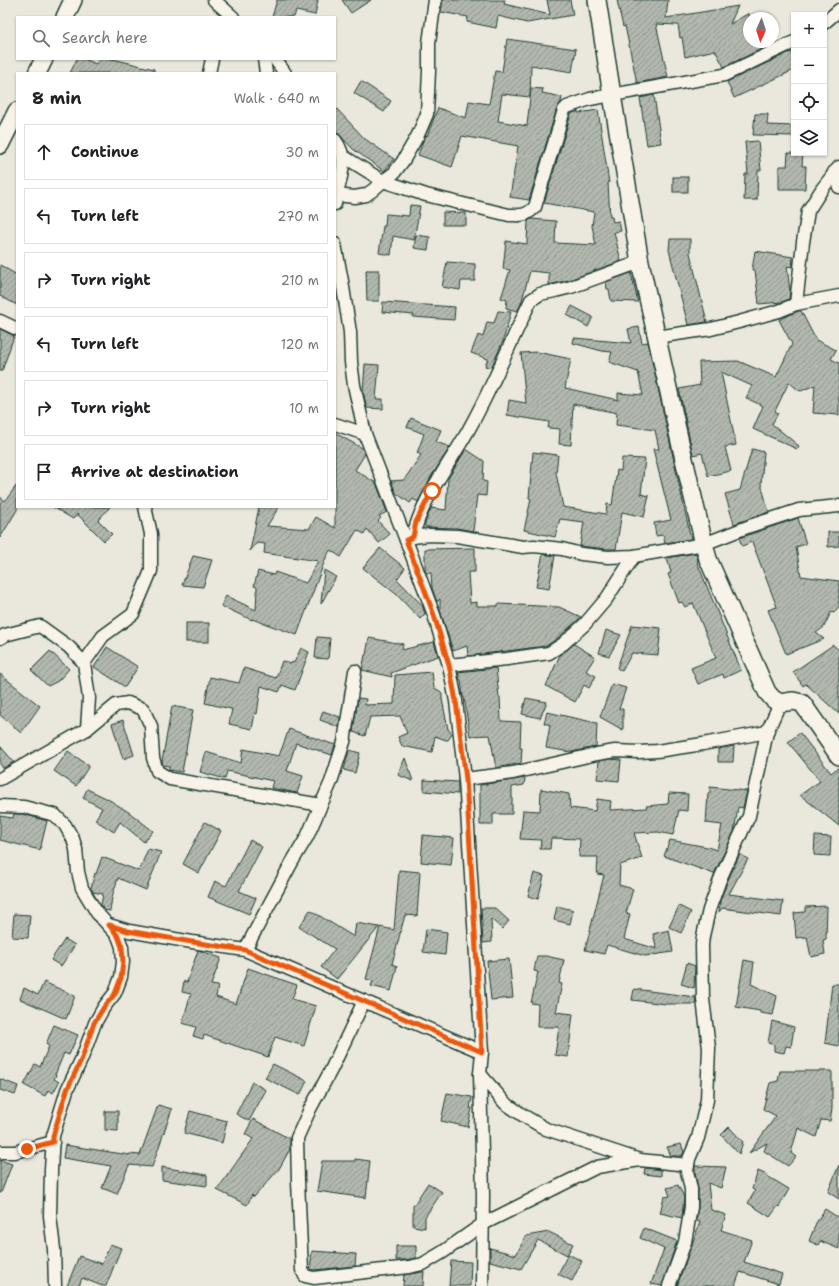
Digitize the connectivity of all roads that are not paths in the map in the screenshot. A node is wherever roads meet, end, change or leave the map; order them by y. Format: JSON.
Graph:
{"nodes":[{"id":1,"x":73,"y":0,"type":"edge"},
{"id":2,"x":435,"y":0,"type":"edge"},
{"id":3,"x":597,"y":0,"type":"edge"},
{"id":4,"x":216,"y":2,"type":"edge"},
{"id":5,"x":839,"y":10,"type":"edge"},
{"id":6,"x":65,"y":16,"type":"edge"},
{"id":7,"x":216,"y":16,"type":"edge"},
{"id":8,"x":232,"y":16,"type":"edge"},
{"id":9,"x":827,"y":20,"type":"edge"},
{"id":10,"x":791,"y":43,"type":"edge"},
{"id":11,"x":43,"y":60,"type":"edge"},
{"id":12,"x":212,"y":60,"type":"edge"},
{"id":13,"x":264,"y":60,"type":"edge"},
{"id":14,"x":276,"y":60,"type":"edge"},
{"id":15,"x":37,"y":72,"type":"edge"},
{"id":16,"x":209,"y":72,"type":"edge"},
{"id":17,"x":266,"y":72,"type":"edge"},
{"id":18,"x":284,"y":72,"type":"edge"},
{"id":19,"x":612,"y":95,"type":"junction"},
{"id":20,"x":16,"y":114,"type":"edge"},
{"id":21,"x":336,"y":141,"type":"edge"},
{"id":22,"x":0,"y":145,"type":"edge"},
{"id":23,"x":344,"y":156,"type":"junction"},
{"id":24,"x":836,"y":170,"type":"edge"},
{"id":25,"x":383,"y":181,"type":"junction"},
{"id":26,"x":839,"y":187,"type":"edge"},
{"id":27,"x":336,"y":200,"type":"edge"},
{"id":28,"x":336,"y":249,"type":"edge"},
{"id":29,"x":640,"y":262,"type":"junction"},
{"id":30,"x":839,"y":296,"type":"edge"},
{"id":31,"x":796,"y":304,"type":"junction"},
{"id":32,"x":0,"y":321,"type":"edge"},
{"id":33,"x":16,"y":329,"type":"edge"},
{"id":34,"x":656,"y":337,"type":"junction"},
{"id":35,"x":336,"y":424,"type":"edge"},
{"id":36,"x":365,"y":434,"type":"junction"},
{"id":37,"x":839,"y":506,"type":"edge"},
{"id":38,"x":145,"y":508,"type":"edge"},
{"id":39,"x":409,"y":538,"type":"junction"},
{"id":40,"x":704,"y":544,"type":"junction"},
{"id":41,"x":634,"y":556,"type":"junction"},
{"id":42,"x":0,"y":638,"type":"edge"},
{"id":43,"x":84,"y":663,"type":"junction"},
{"id":44,"x":449,"y":665,"type":"junction"},
{"id":45,"x":355,"y":672,"type":"dead end"},
{"id":46,"x":780,"y":703,"type":"junction"},
{"id":47,"x":87,"y":729,"type":"junction"},
{"id":48,"x":767,"y":732,"type":"junction"},
{"id":49,"x":839,"y":756,"type":"edge"},
{"id":50,"x":0,"y":779,"type":"edge"},
{"id":51,"x":466,"y":779,"type":"junction"},
{"id":52,"x":321,"y":805,"type":"junction"},
{"id":53,"x":0,"y":806,"type":"edge"},
{"id":54,"x":109,"y":925,"type":"junction"},
{"id":55,"x":245,"y":950,"type":"junction"},
{"id":56,"x":364,"y":1001,"type":"junction"},
{"id":57,"x":482,"y":1052,"type":"junction"},
{"id":58,"x":480,"y":1074,"type":"junction"},
{"id":59,"x":53,"y":1142,"type":"junction"},
{"id":60,"x":0,"y":1152,"type":"edge"},
{"id":61,"x":640,"y":1160,"type":"junction"},
{"id":62,"x":688,"y":1165,"type":"junction"},
{"id":63,"x":483,"y":1224,"type":"junction"},
{"id":64,"x":56,"y":1286,"type":"edge"},
{"id":65,"x":482,"y":1286,"type":"edge"},
{"id":66,"x":669,"y":1286,"type":"edge"}],
"edges":[{"from":1,"to":6,"type":"street"},
{"from":2,"to":25,"type":"street"},
{"from":3,"to":19,"type":"street"},
{"from":4,"to":7,"type":"street"},
{"from":4,"to":8,"type":"street"},
{"from":5,"to":9,"type":"street"},
{"from":10,"to":19,"type":"street"},
{"from":11,"to":15,"type":"street"},
{"from":12,"to":16,"type":"street"},
{"from":13,"to":17,"type":"street"},
{"from":14,"to":18,"type":"street"},
{"from":19,"to":25,"type":"street"},
{"from":19,"to":29,"type":"street"},
{"from":20,"to":22,"type":"street"},
{"from":21,"to":23,"type":"street"},
{"from":23,"to":25,"type":"street"},
{"from":23,"to":27,"type":"street"},
{"from":24,"to":26,"type":"street"},
{"from":24,"to":31,"type":"street"},
{"from":25,"to":27,"type":"street"},
{"from":28,"to":36,"type":"street"},
{"from":29,"to":34,"type":"street"},
{"from":29,"to":39,"type":"street"},
{"from":30,"to":31,"type":"street"},
{"from":31,"to":34,"type":"street"},
{"from":32,"to":33,"type":"street"},
{"from":34,"to":40,"type":"street"},
{"from":35,"to":36,"type":"street"},
{"from":36,"to":39,"type":"street"},
{"from":37,"to":40,"type":"street"},
{"from":38,"to":43,"type":"street"},
{"from":39,"to":41,"type":"street"},
{"from":39,"to":44,"type":"street"},
{"from":40,"to":41,"type":"street"},
{"from":40,"to":46,"type":"street"},
{"from":41,"to":44,"type":"street"},
{"from":42,"to":43,"type":"street"},
{"from":43,"to":47,"type":"street"},
{"from":44,"to":51,"type":"street"},
{"from":45,"to":52,"type":"street"},
{"from":46,"to":48,"type":"street"},
{"from":46,"to":49,"type":"street"},
{"from":47,"to":50,"type":"street"},
{"from":47,"to":52,"type":"street"},
{"from":48,"to":51,"type":"street"},
{"from":48,"to":62,"type":"street"},
{"from":51,"to":57,"type":"street"},
{"from":52,"to":55,"type":"street"},
{"from":53,"to":54,"type":"street"},
{"from":54,"to":55,"type":"street"},
{"from":54,"to":59,"type":"street"},
{"from":55,"to":56,"type":"street"},
{"from":56,"to":57,"type":"street"},
{"from":56,"to":63,"type":"street"},
{"from":57,"to":58,"type":"street"},
{"from":58,"to":61,"type":"street"},
{"from":58,"to":63,"type":"street"},
{"from":59,"to":60,"type":"street"},
{"from":59,"to":64,"type":"street"},
{"from":61,"to":62,"type":"street"},
{"from":61,"to":63,"type":"street"},
{"from":62,"to":66,"type":"street"},
{"from":63,"to":65,"type":"street"}]}
